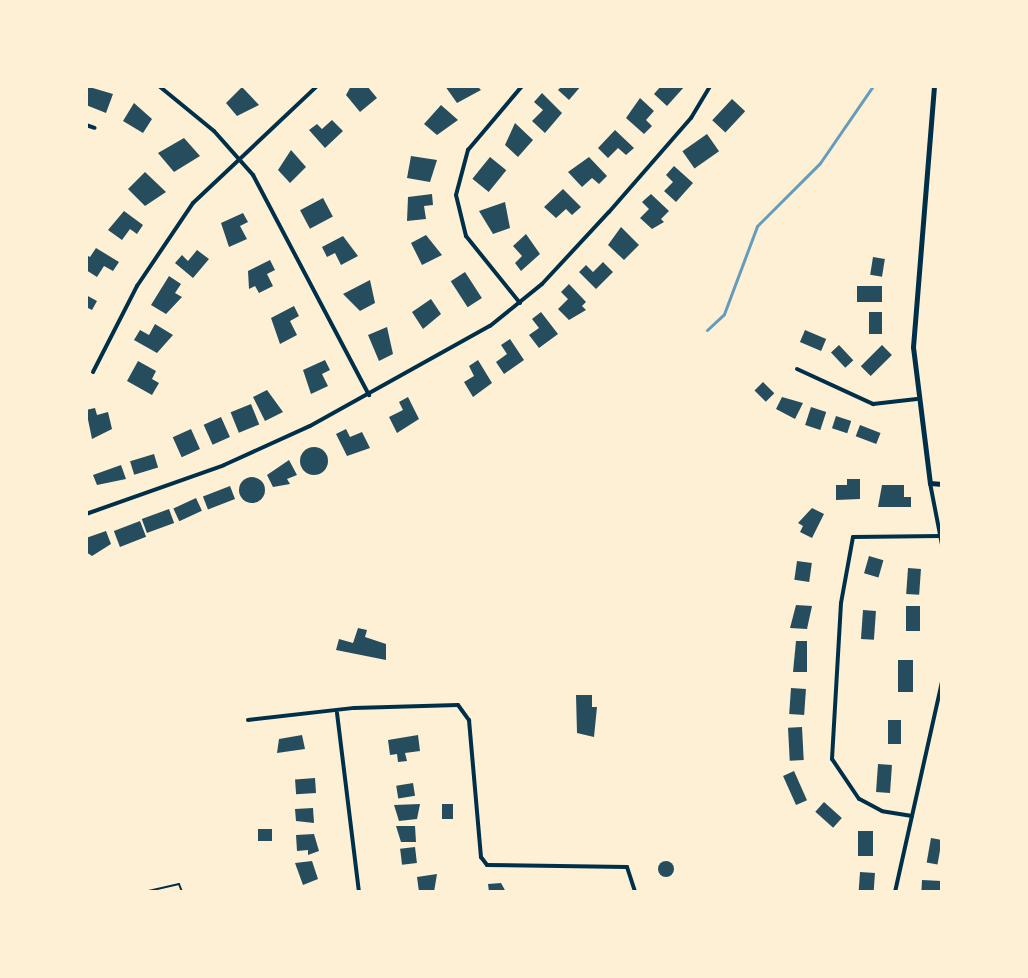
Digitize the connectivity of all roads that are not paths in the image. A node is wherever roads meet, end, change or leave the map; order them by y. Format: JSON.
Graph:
{"nodes":[{"id":1,"x":159,"y":86,"type":"edge"},
{"id":2,"x":317,"y":86,"type":"edge"},
{"id":3,"x":522,"y":86,"type":"edge"},
{"id":4,"x":710,"y":86,"type":"edge"},
{"id":5,"x":934,"y":86,"type":"edge"},
{"id":6,"x":86,"y":125,"type":"edge"},
{"id":7,"x":95,"y":128,"type":"dead end"},
{"id":8,"x":243,"y":160,"type":"junction"},
{"id":9,"x":520,"y":303,"type":"junction"},
{"id":10,"x":797,"y":369,"type":"dead end"},
{"id":11,"x":93,"y":372,"type":"dead end"},
{"id":12,"x":369,"y":395,"type":"junction"},
{"id":13,"x":917,"y":399,"type":"junction"},
{"id":14,"x":930,"y":483,"type":"junction"},
{"id":15,"x":942,"y":484,"type":"edge"},
{"id":16,"x":86,"y":514,"type":"edge"},
{"id":17,"x":940,"y":536,"type":"edge"},
{"id":18,"x":942,"y":545,"type":"edge"},
{"id":19,"x":942,"y":682,"type":"edge"},
{"id":20,"x":337,"y":713,"type":"junction"},
{"id":21,"x":248,"y":720,"type":"dead end"},
{"id":22,"x":912,"y":816,"type":"junction"},
{"id":23,"x":144,"y":892,"type":"edge"},
{"id":24,"x":182,"y":892,"type":"edge"},
{"id":25,"x":359,"y":892,"type":"edge"},
{"id":26,"x":635,"y":892,"type":"edge"},
{"id":27,"x":895,"y":892,"type":"edge"}],
"edges":[{"from":1,"to":8,"type":"street"},
{"from":2,"to":8,"type":"street"},
{"from":3,"to":9,"type":"street"},
{"from":4,"to":9,"type":"street"},
{"from":5,"to":13,"type":"street"},
{"from":6,"to":7,"type":"street"},
{"from":8,"to":11,"type":"street"},
{"from":8,"to":12,"type":"street"},
{"from":9,"to":12,"type":"street"},
{"from":10,"to":13,"type":"street"},
{"from":12,"to":16,"type":"street"},
{"from":13,"to":14,"type":"street"},
{"from":14,"to":15,"type":"street"},
{"from":14,"to":17,"type":"street"},
{"from":17,"to":18,"type":"street"},
{"from":17,"to":22,"type":"street"},
{"from":19,"to":22,"type":"street"},
{"from":20,"to":21,"type":"street"},
{"from":20,"to":25,"type":"street"},
{"from":20,"to":26,"type":"street"},
{"from":22,"to":27,"type":"street"},
{"from":23,"to":24,"type":"lane"}]}
